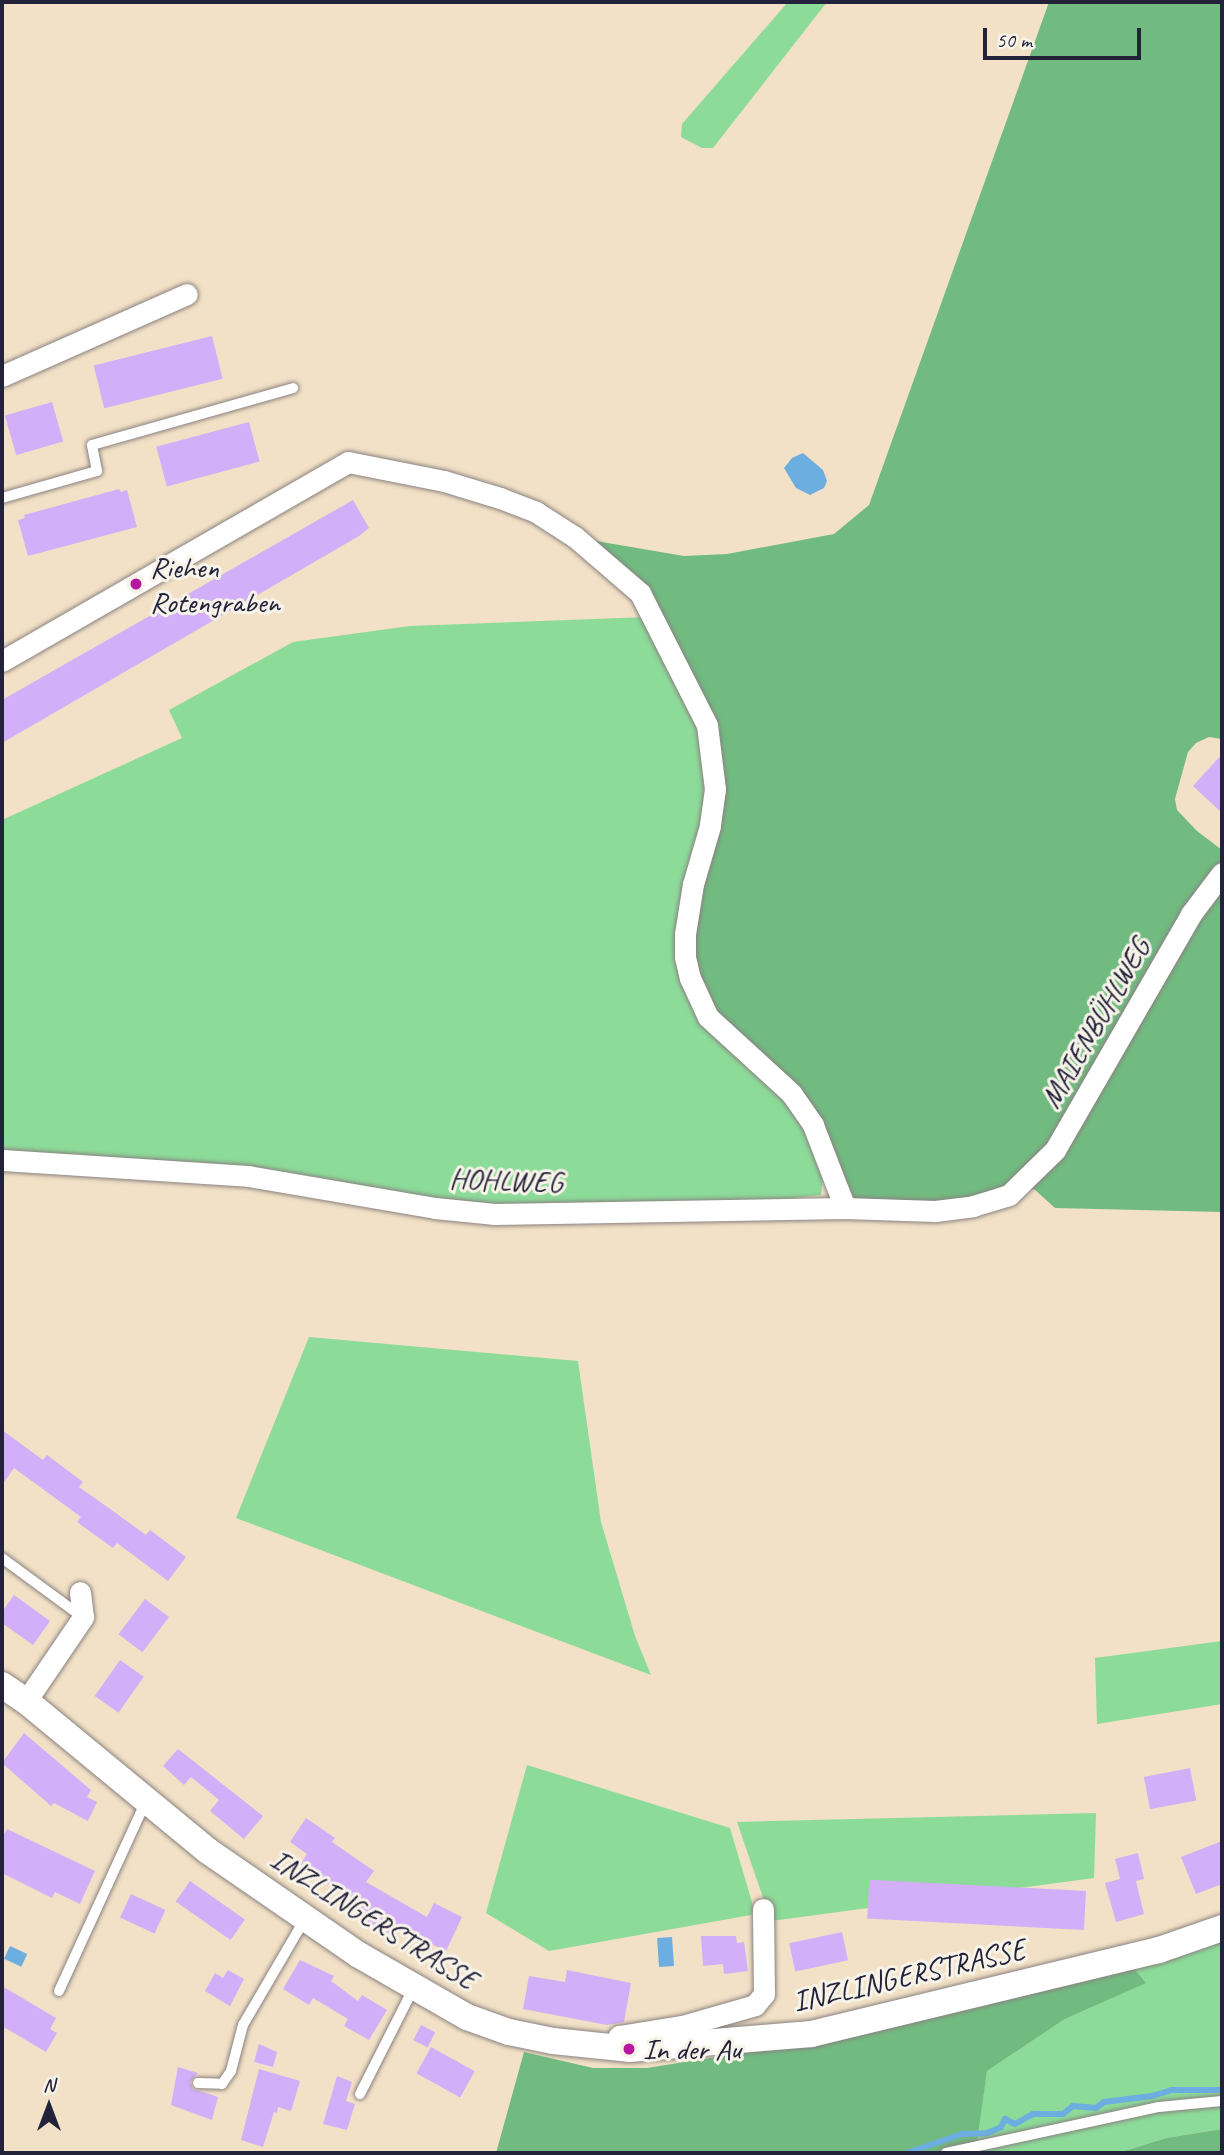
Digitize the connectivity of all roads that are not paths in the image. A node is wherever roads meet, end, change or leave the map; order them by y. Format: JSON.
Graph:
{"nodes":[{"id":1,"x":187,"y":294,"type":"dead end"},
{"id":2,"x":2,"y":376,"type":"edge"},
{"id":3,"x":293,"y":388,"type":"dead end"},
{"id":4,"x":2,"y":498,"type":"edge"},
{"id":5,"x":2,"y":661,"type":"edge"},
{"id":6,"x":1222,"y":873,"type":"edge"},
{"id":7,"x":2,"y":1160,"type":"edge"},
{"id":8,"x":1009,"y":1195,"type":"joint"},
{"id":9,"x":845,"y":1208,"type":"junction"},
{"id":10,"x":2,"y":1558,"type":"edge"},
{"id":11,"x":80,"y":1592,"type":"dead end"},
{"id":12,"x":83,"y":1617,"type":"junction"},
{"id":13,"x":2,"y":1685,"type":"edge"},
{"id":14,"x":26,"y":1701,"type":"junction"},
{"id":15,"x":146,"y":1801,"type":"junction"},
{"id":16,"x":763,"y":1909,"type":"dead end"},
{"id":17,"x":304,"y":1919,"type":"junction"},
{"id":18,"x":1222,"y":1928,"type":"edge"},
{"id":19,"x":414,"y":1989,"type":"junction"},
{"id":20,"x":60,"y":1991,"type":"dead end"},
{"id":21,"x":617,"y":2039,"type":"dead end"},
{"id":22,"x":198,"y":2083,"type":"dead end"},
{"id":23,"x":360,"y":2094,"type":"dead end"},
{"id":24,"x":1222,"y":2101,"type":"edge"},
{"id":25,"x":946,"y":2153,"type":"edge"}],
"edges":[{"from":1,"to":2,"type":"street"},
{"from":3,"to":4,"type":"lane"},
{"from":5,"to":9,"type":"street"},
{"from":6,"to":8,"type":"street","name":"MAIENBÜHLWEG"},
{"from":7,"to":9,"type":"street","name":"HOHLWEG"},
{"from":8,"to":9,"type":"street","name":"HOHLWEG"},
{"from":10,"to":12,"type":"lane"},
{"from":11,"to":12,"type":"street"},
{"from":12,"to":14,"type":"street"},
{"from":13,"to":14,"type":"street","name":"INZLINGERSTRASSE"},
{"from":14,"to":15,"type":"street","name":"INZLINGERSTRASSE"},
{"from":15,"to":17,"type":"street","name":"INZLINGERSTRASSE"},
{"from":15,"to":20,"type":"lane"},
{"from":16,"to":21,"type":"street"},
{"from":17,"to":19,"type":"street","name":"INZLINGERSTRASSE"},
{"from":17,"to":22,"type":"lane"},
{"from":18,"to":19,"type":"street","name":"INZLINGERSTRASSE"},
{"from":19,"to":23,"type":"lane"},
{"from":24,"to":25,"type":"lane"}]}
